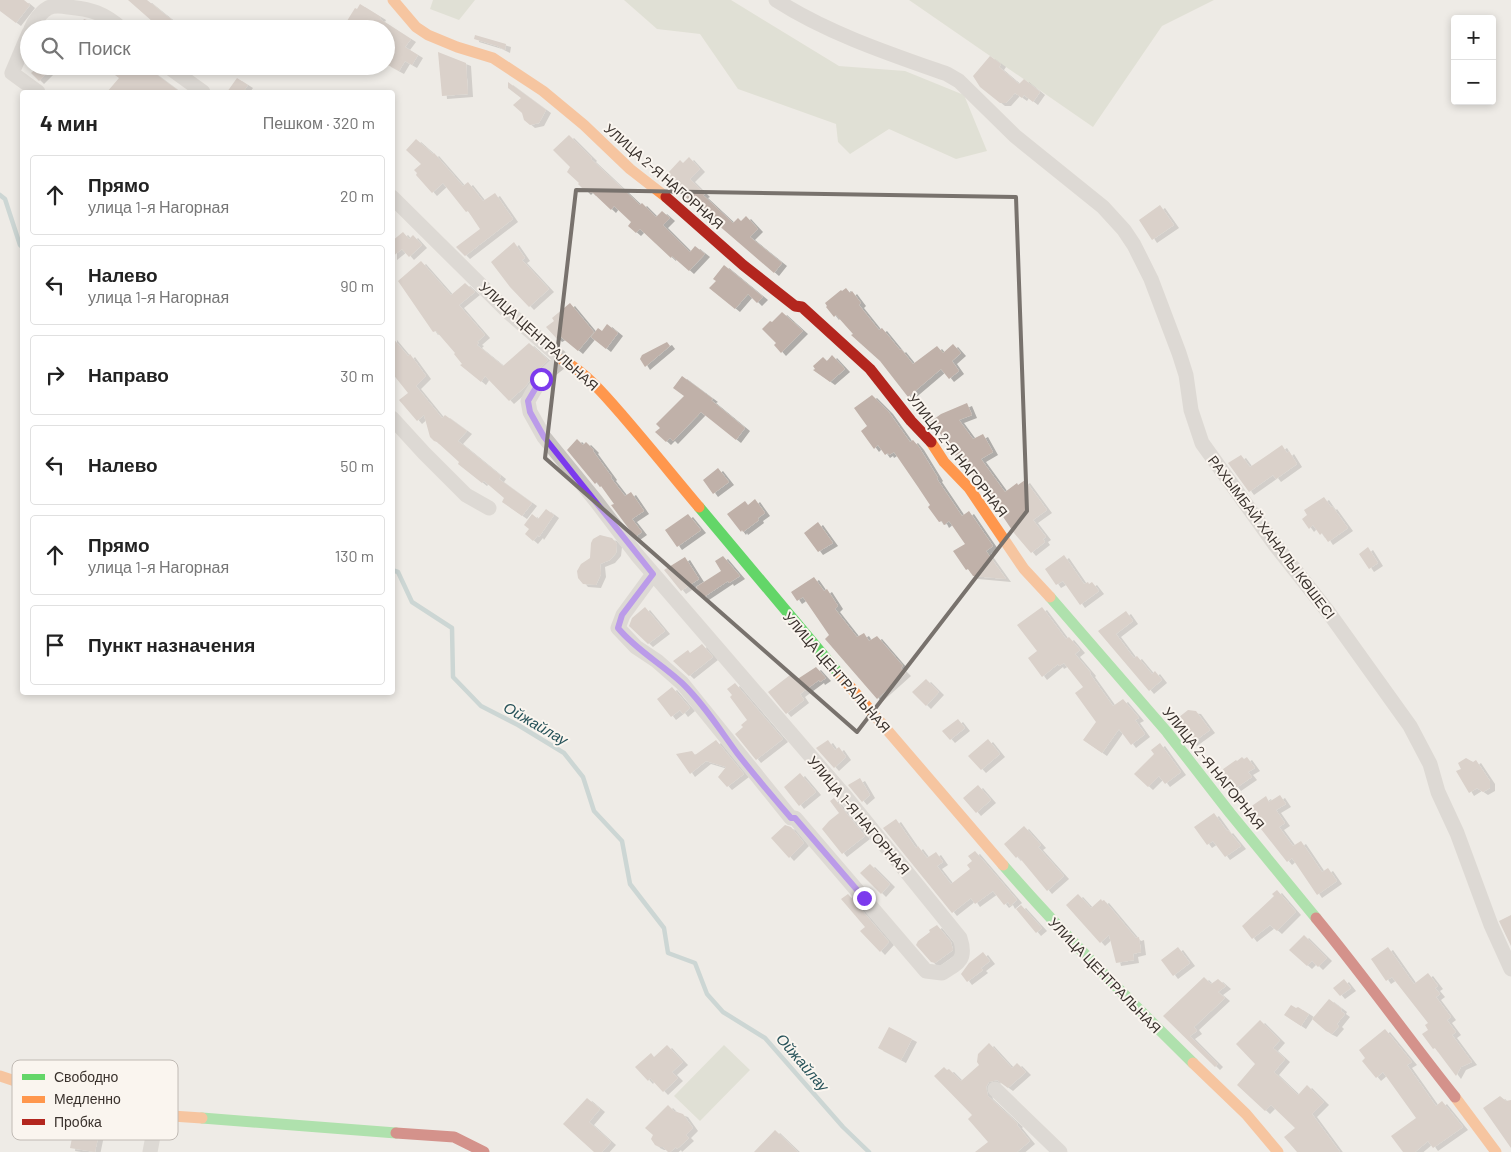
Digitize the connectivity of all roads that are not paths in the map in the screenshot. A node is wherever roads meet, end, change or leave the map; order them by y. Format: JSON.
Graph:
{"nodes":[{"id":1,"x":393,"y":0,"type":"edge"},
{"id":2,"x":776,"y":0,"type":"edge"},
{"id":3,"x":44,"y":4,"type":"edge"},
{"id":4,"x":35,"y":20,"type":"edge"},
{"id":5,"x":110,"y":20,"type":"edge"},
{"id":6,"x":20,"y":54,"type":"edge"},
{"id":7,"x":179,"y":75,"type":"edge"},
{"id":8,"x":35,"y":90,"type":"edge"},
{"id":9,"x":200,"y":90,"type":"edge"},
{"id":10,"x":395,"y":200,"type":"edge"},
{"id":11,"x":563,"y":360,"type":"junction"},
{"id":12,"x":395,"y":421,"type":"edge"},
{"id":13,"x":489,"y":508,"type":"dead end"},
{"id":14,"x":653,"y":574,"type":"junction"},
{"id":15,"x":1511,"y":969,"type":"edge"},
{"id":16,"x":0,"y":1076,"type":"edge"},
{"id":17,"x":12,"y":1080,"type":"edge"},
{"id":18,"x":995,"y":1089,"type":"dead end"},
{"id":19,"x":178,"y":1117,"type":"edge"},
{"id":20,"x":484,"y":1152,"type":"edge"},
{"id":21,"x":1060,"y":1152,"type":"edge"},
{"id":22,"x":1278,"y":1152,"type":"edge"},
{"id":23,"x":1496,"y":1152,"type":"edge"}],
"edges":[{"from":1,"to":23,"type":"street","name":"УЛИЦА 2-Я НАГОРНАЯ"},
{"from":2,"to":15,"type":"street","name":"РАХЫМБАЙ ХАНАЛЫ КӨШЕСІ"},
{"from":3,"to":4,"type":"street"},
{"from":3,"to":5,"type":"street"},
{"from":6,"to":8,"type":"street"},
{"from":7,"to":9,"type":"street"},
{"from":10,"to":11,"type":"street","name":"УЛИЦА ЦЕНТРАЛЬНАЯ"},
{"from":11,"to":14,"type":"street","name":"УЛИЦА 1-Я НАГОРНАЯ"},
{"from":11,"to":22,"type":"street","name":"УЛИЦА ЦЕНТРАЛЬНАЯ"},
{"from":12,"to":13,"type":"street"},
{"from":14,"to":14,"type":"street","name":"УЛИЦА 1-Я НАГОРНАЯ"},
{"from":16,"to":17,"type":"street"},
{"from":18,"to":21,"type":"street"},
{"from":19,"to":20,"type":"street"}]}
